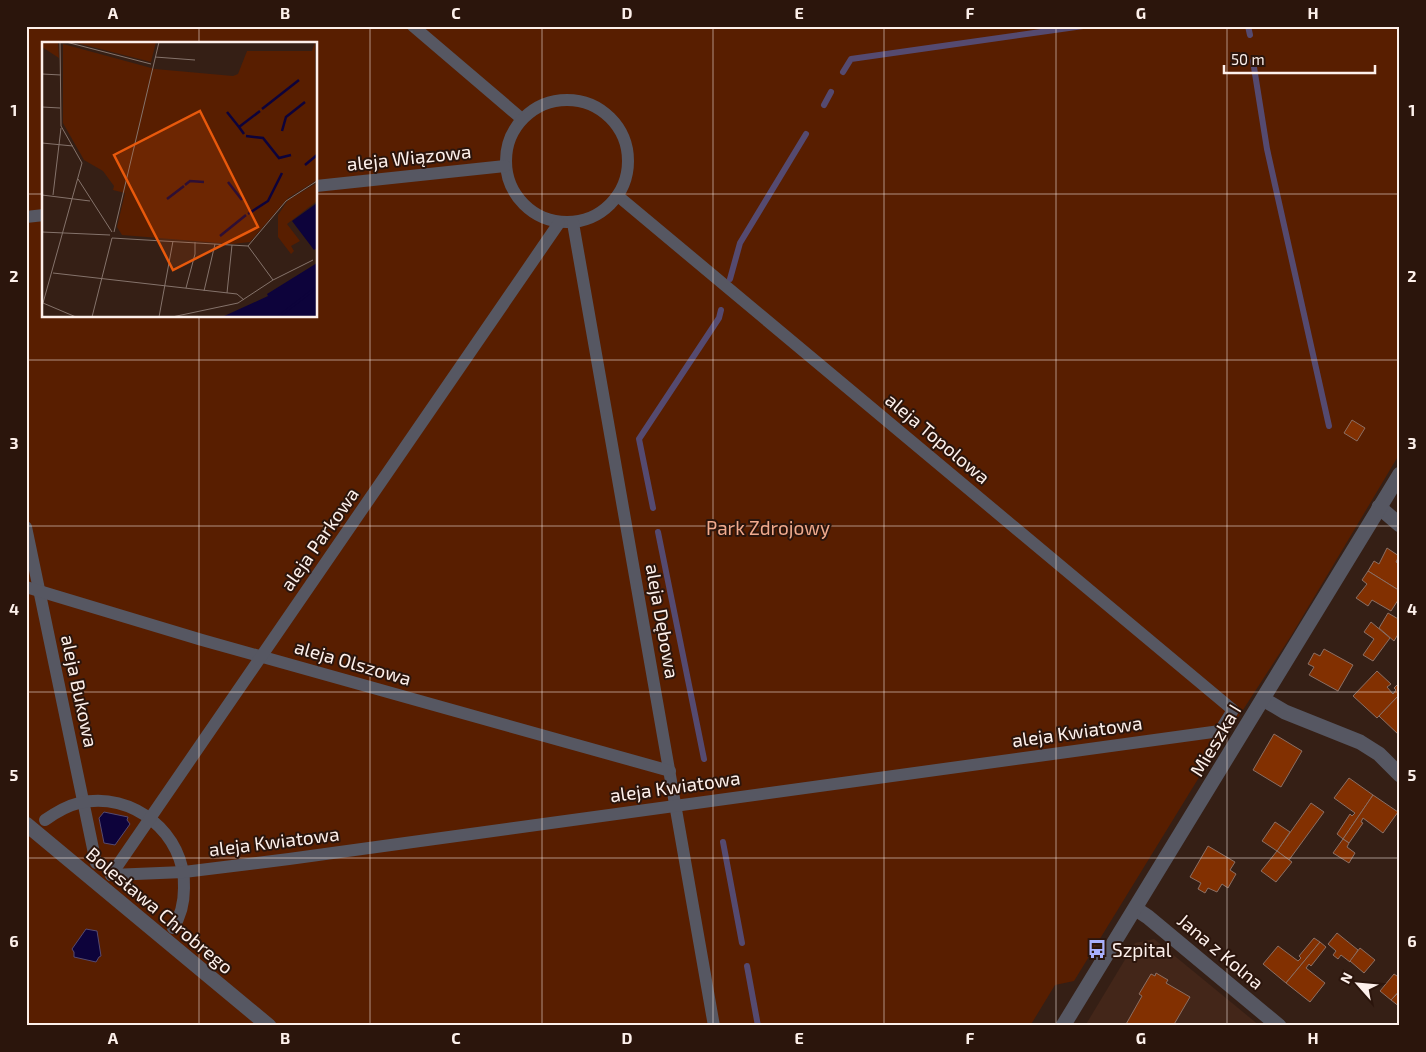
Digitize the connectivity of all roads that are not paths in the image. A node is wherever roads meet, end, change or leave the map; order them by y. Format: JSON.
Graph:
{"nodes":[{"id":1,"x":413,"y":26,"type":"edge"},
{"id":2,"x":522,"y":119,"type":"junction"},
{"id":3,"x":505,"y":166,"type":"junction"},
{"id":4,"x":318,"y":186,"type":"edge"},
{"id":5,"x":618,"y":196,"type":"junction"},
{"id":6,"x":42,"y":215,"type":"edge"},
{"id":7,"x":26,"y":217,"type":"edge"},
{"id":8,"x":559,"y":223,"type":"junction"},
{"id":9,"x":573,"y":223,"type":"junction"},
{"id":10,"x":1400,"y":474,"type":"edge"},
{"id":11,"x":1379,"y":507,"type":"junction"},
{"id":12,"x":1400,"y":525,"type":"edge"},
{"id":13,"x":26,"y":526,"type":"edge"},
{"id":14,"x":26,"y":587,"type":"edge"},
{"id":15,"x":40,"y":590,"type":"junction"},
{"id":16,"x":260,"y":656,"type":"junction"},
{"id":17,"x":1263,"y":699,"type":"junction"},
{"id":18,"x":1234,"y":710,"type":"joint"},
{"id":19,"x":670,"y":771,"type":"junction"},
{"id":20,"x":1400,"y":775,"type":"edge"},
{"id":21,"x":84,"y":802,"type":"junction"},
{"id":22,"x":676,"y":805,"type":"junction"},
{"id":23,"x":150,"y":818,"type":"junction"},
{"id":24,"x":45,"y":820,"type":"dead end"},
{"id":25,"x":26,"y":824,"type":"edge"},
{"id":26,"x":96,"y":863,"type":"dead end"},
{"id":27,"x":184,"y":872,"type":"junction"},
{"id":28,"x":110,"y":875,"type":"joint"},
{"id":29,"x":1136,"y":908,"type":"junction"},
{"id":30,"x":173,"y":928,"type":"dead end"},
{"id":31,"x":269,"y":1026,"type":"edge"},
{"id":32,"x":714,"y":1026,"type":"edge"},
{"id":33,"x":1063,"y":1026,"type":"edge"},
{"id":34,"x":1279,"y":1026,"type":"edge"}],
"edges":[{"from":1,"to":2,"type":"street"},
{"from":2,"to":3,"type":"street"},
{"from":2,"to":5,"type":"street"},
{"from":3,"to":4,"type":"street","name":"aleja Wiązowa"},
{"from":3,"to":8,"type":"street"},
{"from":5,"to":9,"type":"street"},
{"from":5,"to":18,"type":"street","name":"aleja Topolowa"},
{"from":6,"to":7,"type":"street"},
{"from":8,"to":9,"type":"street"},
{"from":8,"to":16,"type":"street","name":"aleja Parkowa"},
{"from":9,"to":19,"type":"street","name":"aleja Dębowa"},
{"from":10,"to":11,"type":"street","name":"Mieszka I"},
{"from":11,"to":12,"type":"street"},
{"from":11,"to":17,"type":"street","name":"Mieszka I"},
{"from":13,"to":15,"type":"street","name":"aleja Bukowa"},
{"from":14,"to":15,"type":"street","name":"aleja Olszowa"},
{"from":15,"to":16,"type":"street","name":"aleja Olszowa"},
{"from":15,"to":21,"type":"street","name":"aleja Bukowa"},
{"from":16,"to":19,"type":"street","name":"aleja Olszowa"},
{"from":16,"to":23,"type":"street","name":"aleja Parkowa"},
{"from":17,"to":20,"type":"street"},
{"from":17,"to":29,"type":"street","name":"Mieszka I"},
{"from":18,"to":22,"type":"street","name":"aleja Kwiatowa"},
{"from":19,"to":22,"type":"street","name":"aleja Dębowa"},
{"from":21,"to":23,"type":"street"},
{"from":21,"to":24,"type":"street"},
{"from":21,"to":26,"type":"street","name":"aleja Bukowa"},
{"from":22,"to":27,"type":"street","name":"aleja Kwiatowa"},
{"from":22,"to":32,"type":"street","name":"aleja Dębowa"},
{"from":23,"to":27,"type":"street"},
{"from":23,"to":28,"type":"street","name":"aleja Parkowa"},
{"from":25,"to":31,"type":"street","name":"Bolesława Chrobrego"},
{"from":27,"to":28,"type":"street","name":"aleja Kwiatowa"},
{"from":27,"to":30,"type":"street"},
{"from":29,"to":33,"type":"street","name":"Mieszka I"},
{"from":29,"to":34,"type":"street","name":"Jana z Kolna"}]}
